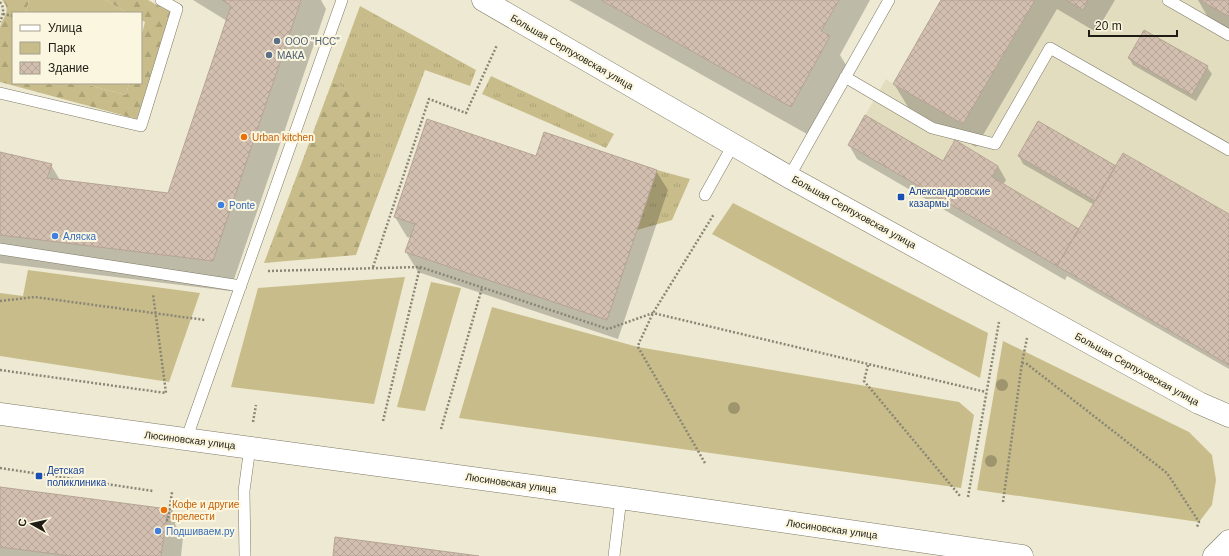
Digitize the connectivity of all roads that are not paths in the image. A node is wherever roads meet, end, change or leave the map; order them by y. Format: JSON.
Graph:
{"nodes":[{"id":1,"x":161,"y":0,"type":"edge"},
{"id":2,"x":342,"y":0,"type":"edge"},
{"id":3,"x":483,"y":0,"type":"edge"},
{"id":4,"x":889,"y":0,"type":"edge"},
{"id":5,"x":1168,"y":0,"type":"edge"},
{"id":6,"x":1229,"y":35,"type":"edge"},
{"id":7,"x":845,"y":77,"type":"junction"},
{"id":8,"x":0,"y":93,"type":"edge"},
{"id":9,"x":733,"y":144,"type":"junction"},
{"id":10,"x":1229,"y":150,"type":"edge"},
{"id":11,"x":789,"y":177,"type":"junction"},
{"id":12,"x":705,"y":195,"type":"dead end"},
{"id":13,"x":0,"y":249,"type":"edge"},
{"id":14,"x":241,"y":286,"type":"junction"},
{"id":15,"x":1199,"y":403,"type":"junction"},
{"id":16,"x":0,"y":414,"type":"edge"},
{"id":17,"x":1229,"y":416,"type":"edge"},
{"id":18,"x":1229,"y":432,"type":"edge"},
{"id":19,"x":186,"y":440,"type":"junction"},
{"id":20,"x":250,"y":447,"type":"junction"},
{"id":21,"x":621,"y":498,"type":"junction"},
{"id":22,"x":1229,"y":541,"type":"edge"},
{"id":23,"x":245,"y":556,"type":"edge"},
{"id":24,"x":614,"y":556,"type":"edge"},
{"id":25,"x":1022,"y":556,"type":"edge"},
{"id":26,"x":1214,"y":556,"type":"edge"}],
"edges":[{"from":1,"to":8,"type":"lane"},
{"from":2,"to":14,"type":"lane"},
{"from":3,"to":9,"type":"main road","name":"Большая Серпуховская улица"},
{"from":4,"to":7,"type":"lane"},
{"from":5,"to":6,"type":"lane"},
{"from":7,"to":10,"type":"lane"},
{"from":7,"to":11,"type":"lane"},
{"from":9,"to":11,"type":"main road","name":"Большая Серпуховская улица"},
{"from":9,"to":12,"type":"lane"},
{"from":11,"to":15,"type":"main road","name":"Большая Серпуховская улица"},
{"from":13,"to":14,"type":"lane"},
{"from":14,"to":19,"type":"lane"},
{"from":15,"to":17,"type":"main road","name":"Большая Серпуховская улица"},
{"from":15,"to":18,"type":"main road"},
{"from":16,"to":19,"type":"main road","name":"Люсиновская улица"},
{"from":19,"to":20,"type":"main road","name":"Люсиновская улица"},
{"from":20,"to":21,"type":"main road","name":"Люсиновская улица"},
{"from":20,"to":23,"type":"lane"},
{"from":21,"to":24,"type":"lane"},
{"from":21,"to":25,"type":"main road","name":"Люсиновская улица"},
{"from":22,"to":26,"type":"main road"}]}
